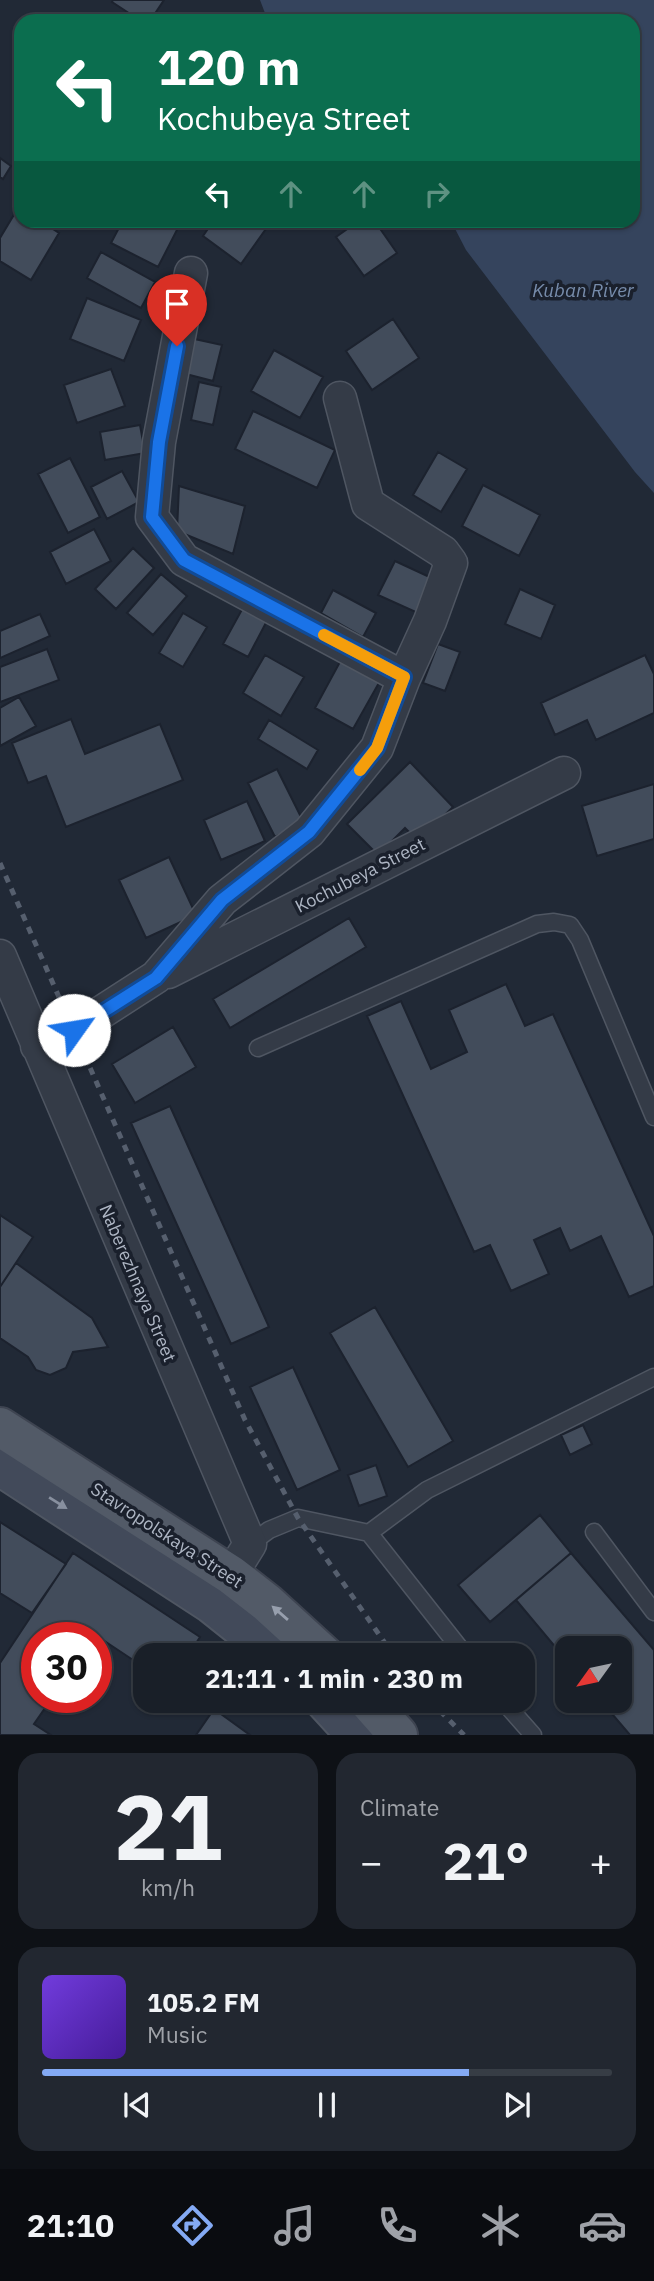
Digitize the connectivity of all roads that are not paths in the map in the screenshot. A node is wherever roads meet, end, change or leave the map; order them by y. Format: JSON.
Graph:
{"nodes":[{"id":1,"x":191,"y":274,"type":"dead end"},
{"id":2,"x":340,"y":398,"type":"dead end"},
{"id":3,"x":404,"y":677,"type":"junction"},
{"id":4,"x":564,"y":773,"type":"dead end"},
{"id":5,"x":0,"y":956,"type":"edge"},
{"id":6,"x":156,"y":978,"type":"junction"},
{"id":7,"x":37,"y":1046,"type":"junction"},
{"id":8,"x":258,"y":1048,"type":"dead end"},
{"id":9,"x":654,"y":1117,"type":"edge"},
{"id":10,"x":654,"y":1377,"type":"edge"},
{"id":11,"x":0,"y":1427,"type":"edge"},
{"id":12,"x":0,"y":1466,"type":"edge"},
{"id":13,"x":594,"y":1532,"type":"dead end"},
{"id":14,"x":369,"y":1533,"type":"junction"},
{"id":15,"x":231,"y":1574,"type":"junction"},
{"id":16,"x":654,"y":1612,"type":"edge"},
{"id":17,"x":270,"y":1643,"type":"edge"},
{"id":18,"x":311,"y":1643,"type":"edge"},
{"id":19,"x":456,"y":1643,"type":"edge"},
{"id":20,"x":336,"y":1713,"type":"edge"},
{"id":21,"x":379,"y":1713,"type":"edge"},
{"id":22,"x":514,"y":1713,"type":"edge"},
{"id":23,"x":356,"y":1735,"type":"edge"},
{"id":24,"x":398,"y":1735,"type":"edge"},
{"id":25,"x":533,"y":1735,"type":"edge"}],
"edges":[{"from":1,"to":3,"type":"street"},
{"from":2,"to":3,"type":"street","name":"Kochubeya Street"},
{"from":3,"to":6,"type":"street","name":"Kochubeya Street"},
{"from":4,"to":6,"type":"street","name":"Kochubeya Street"},
{"from":5,"to":7,"type":"street","name":"Naberezhnaya Street"},
{"from":6,"to":7,"type":"street","name":"Kochubeya Street"},
{"from":7,"to":15,"type":"street","name":"Naberezhnaya Street"},
{"from":8,"to":9,"type":"lane"},
{"from":10,"to":14,"type":"lane"},
{"from":11,"to":15,"type":"main road","name":"Stavropolskaya Street"},
{"from":12,"to":15,"type":"main road","name":"Stavropolskaya Street","one_way":true},
{"from":13,"to":16,"type":"lane"},
{"from":14,"to":15,"type":"lane"},
{"from":14,"to":19,"type":"lane"},
{"from":15,"to":17,"type":"main road","name":"Stavropolskaya Street"},
{"from":18,"to":15,"type":"main road","name":"Stavropolskaya Street","one_way":true},
{"from":20,"to":23,"type":"main road"},
{"from":21,"to":24,"type":"main road"},
{"from":22,"to":25,"type":"lane"}]}
